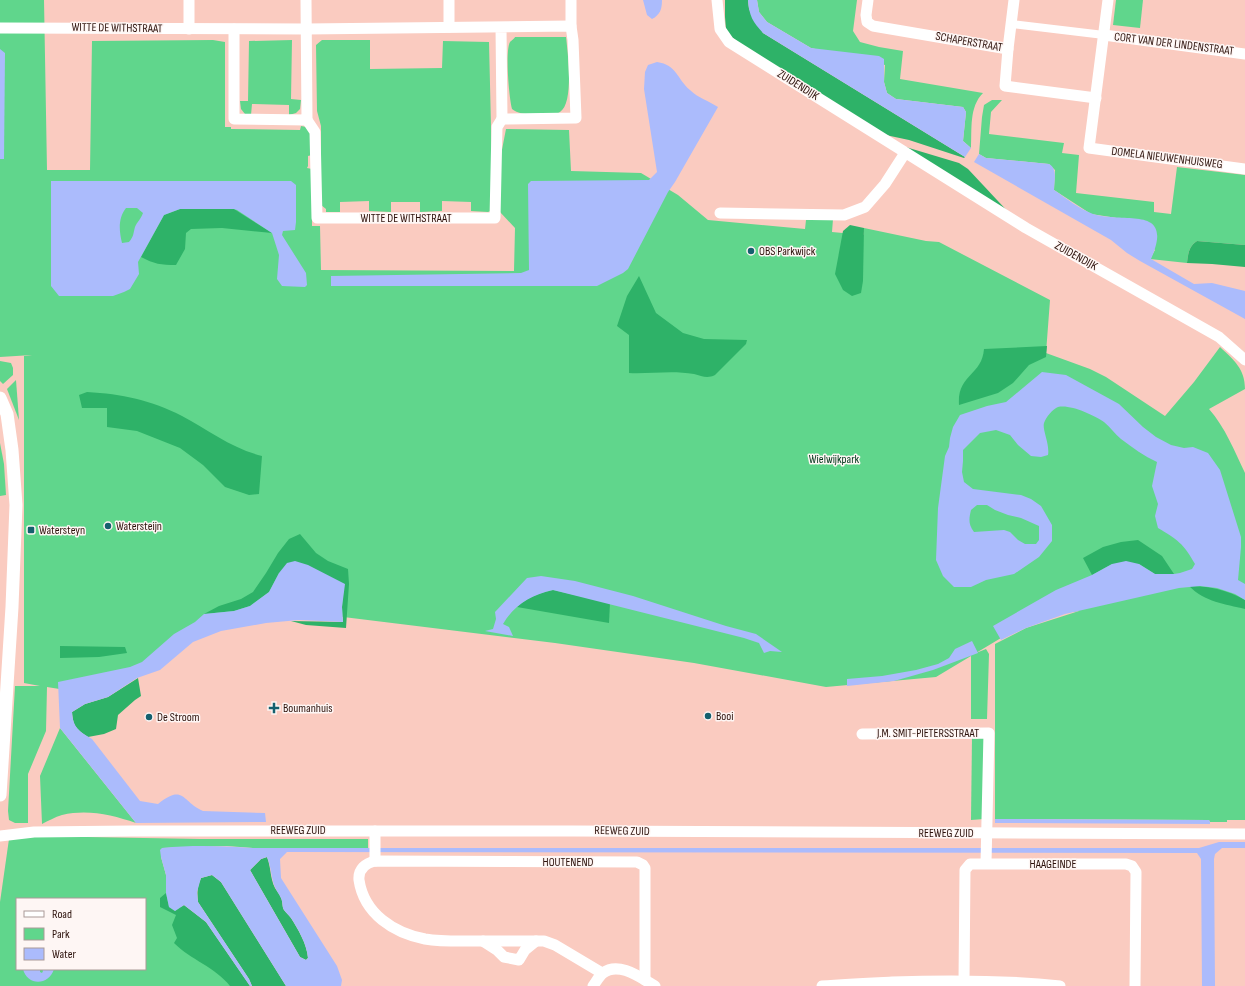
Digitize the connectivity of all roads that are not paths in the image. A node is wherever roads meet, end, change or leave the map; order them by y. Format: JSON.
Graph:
{"nodes":[{"id":1,"x":189,"y":0,"type":"edge"},
{"id":2,"x":306,"y":0,"type":"edge"},
{"id":3,"x":449,"y":0,"type":"edge"},
{"id":4,"x":571,"y":0,"type":"edge"},
{"id":5,"x":717,"y":0,"type":"edge"},
{"id":6,"x":868,"y":0,"type":"edge"},
{"id":7,"x":1014,"y":0,"type":"edge"},
{"id":8,"x":1108,"y":0,"type":"edge"},
{"id":9,"x":1011,"y":24,"type":"junction"},
{"id":10,"x":571,"y":26,"type":"junction"},
{"id":11,"x":449,"y":27,"type":"junction"},
{"id":12,"x":501,"y":27,"type":"junction"},
{"id":13,"x":0,"y":28,"type":"edge"},
{"id":14,"x":189,"y":29,"type":"junction"},
{"id":15,"x":234,"y":29,"type":"junction"},
{"id":16,"x":306,"y":29,"type":"junction"},
{"id":17,"x":1104,"y":35,"type":"junction"},
{"id":18,"x":1008,"y":49,"type":"junction"},
{"id":19,"x":1245,"y":54,"type":"edge"},
{"id":20,"x":1096,"y":98,"type":"junction"},
{"id":21,"x":502,"y":119,"type":"junction"},
{"id":22,"x":307,"y":120,"type":"junction"},
{"id":23,"x":905,"y":152,"type":"junction"},
{"id":24,"x":1245,"y":168,"type":"edge"},
{"id":25,"x":720,"y":214,"type":"dead end"},
{"id":26,"x":1245,"y":360,"type":"edge"},
{"id":27,"x":0,"y":398,"type":"edge"},
{"id":28,"x":862,"y":734,"type":"dead end"},
{"id":29,"x":0,"y":795,"type":"edge"},
{"id":30,"x":1245,"y":834,"type":"edge"},
{"id":31,"x":375,"y":835,"type":"junction"},
{"id":32,"x":0,"y":836,"type":"edge"},
{"id":33,"x":987,"y":838,"type":"junction"},
{"id":34,"x":986,"y":860,"type":"junction"},
{"id":35,"x":375,"y":861,"type":"junction"},
{"id":36,"x":483,"y":941,"type":"junction"},
{"id":37,"x":536,"y":941,"type":"junction"},
{"id":38,"x":602,"y":973,"type":"junction"},
{"id":39,"x":645,"y":980,"type":"junction"},
{"id":40,"x":964,"y":980,"type":"junction"},
{"id":41,"x":593,"y":986,"type":"edge"},
{"id":42,"x":655,"y":986,"type":"edge"},
{"id":43,"x":822,"y":986,"type":"edge"},
{"id":44,"x":1060,"y":986,"type":"edge"},
{"id":45,"x":1135,"y":986,"type":"edge"}],
"edges":[{"from":1,"to":14,"type":"street"},
{"from":2,"to":16,"type":"street"},
{"from":3,"to":11,"type":"street"},
{"from":4,"to":10,"type":"street"},
{"from":5,"to":23,"type":"street","name":"ZUIDENDIJK"},
{"from":6,"to":18,"type":"street","name":"SCHAPERSTRAAT"},
{"from":7,"to":9,"type":"street"},
{"from":8,"to":17,"type":"street"},
{"from":9,"to":17,"type":"street"},
{"from":9,"to":18,"type":"street"},
{"from":10,"to":12,"type":"street","name":"WITTE DE WITHSTRAAT"},
{"from":10,"to":21,"type":"street"},
{"from":11,"to":12,"type":"street","name":"WITTE DE WITHSTRAAT"},
{"from":11,"to":16,"type":"street","name":"WITTE DE WITHSTRAAT"},
{"from":12,"to":21,"type":"street","name":"WITTE DE WITHSTRAAT"},
{"from":13,"to":14,"type":"street","name":"WITTE DE WITHSTRAAT"},
{"from":14,"to":15,"type":"street","name":"WITTE DE WITHSTRAAT"},
{"from":15,"to":16,"type":"street","name":"WITTE DE WITHSTRAAT"},
{"from":15,"to":22,"type":"street"},
{"from":16,"to":22,"type":"street","name":"WITTE DE WITHSTRAAT"},
{"from":17,"to":19,"type":"street","name":"CORT VAN DER LINDENSTRAAT"},
{"from":17,"to":20,"type":"street"},
{"from":18,"to":20,"type":"street","name":"SCHAPERSTRAAT"},
{"from":20,"to":24,"type":"street","name":"DOMELA NIEUWENHUISWEG"},
{"from":21,"to":22,"type":"street","name":"WITTE DE WITHSTRAAT"},
{"from":23,"to":25,"type":"street"},
{"from":23,"to":26,"type":"street","name":"ZUIDENDIJK"},
{"from":27,"to":29,"type":"street"},
{"from":28,"to":33,"type":"street","name":"J.M. SMIT-PIETERSSTRAAT"},
{"from":30,"to":33,"type":"street","name":"REEWEG ZUID"},
{"from":31,"to":32,"type":"street","name":"REEWEG ZUID"},
{"from":31,"to":33,"type":"street","name":"REEWEG ZUID"},
{"from":31,"to":35,"type":"street"},
{"from":33,"to":34,"type":"street"},
{"from":34,"to":40,"type":"street","name":"HAAGEINDE"},
{"from":34,"to":45,"type":"street","name":"HAAGEINDE"},
{"from":35,"to":36,"type":"street"},
{"from":35,"to":39,"type":"street","name":"HOUTENEND"},
{"from":36,"to":37,"type":"street"},
{"from":36,"to":37,"type":"street"},
{"from":37,"to":38,"type":"street"},
{"from":38,"to":39,"type":"street"},
{"from":38,"to":41,"type":"street"},
{"from":39,"to":42,"type":"street"},
{"from":40,"to":43,"type":"street"},
{"from":40,"to":44,"type":"street"}]}
